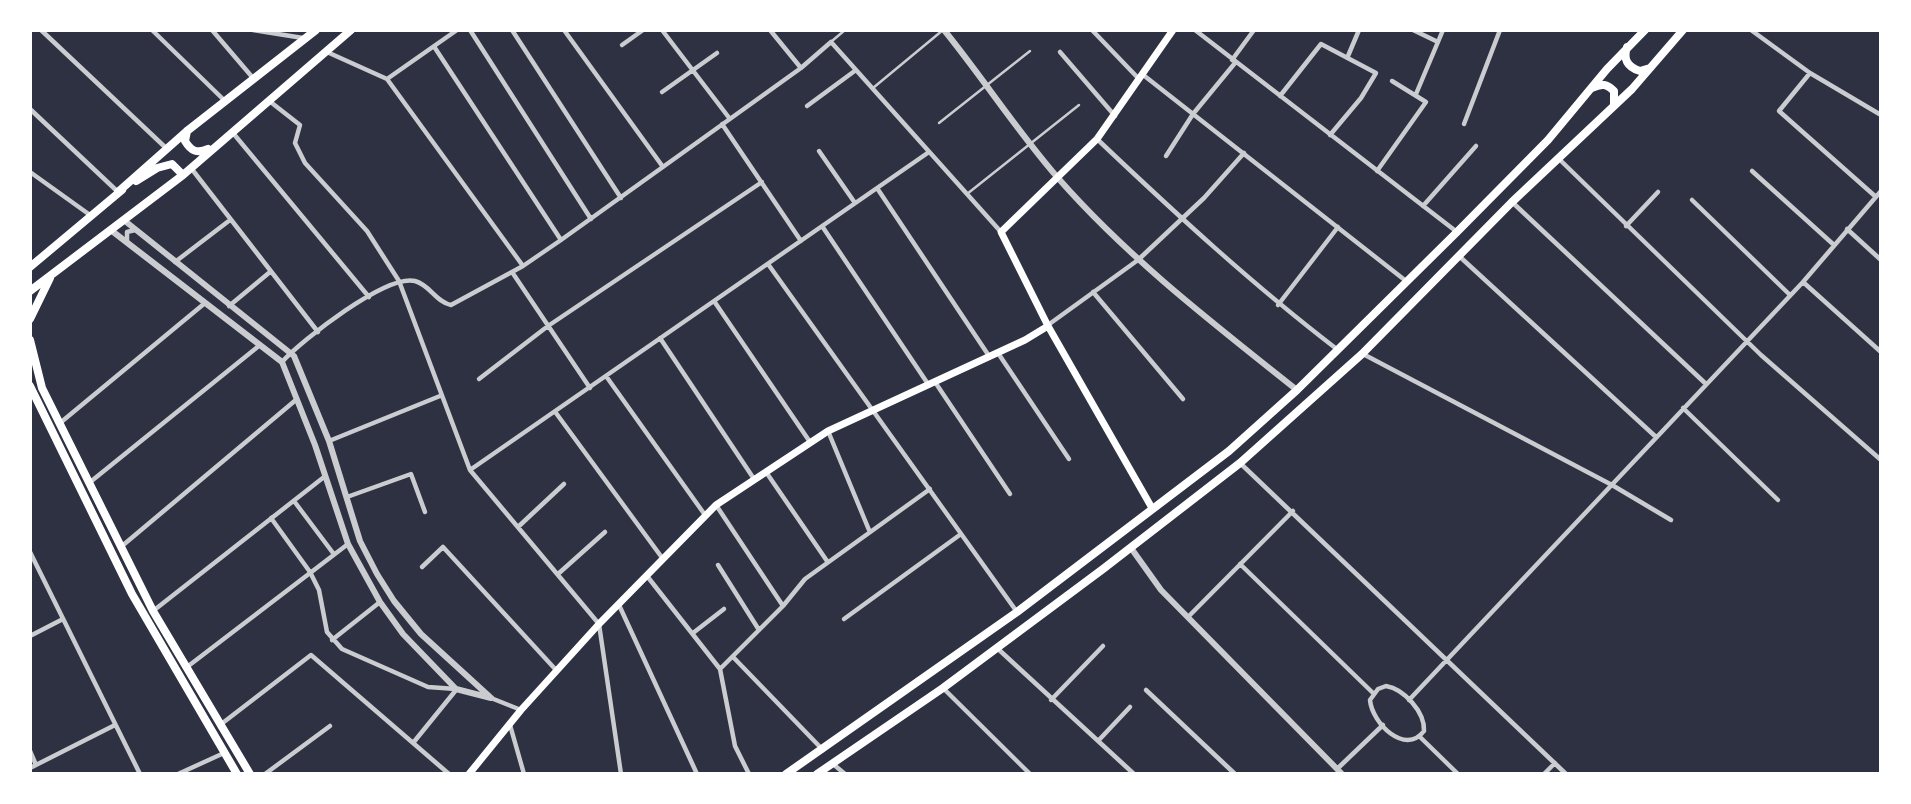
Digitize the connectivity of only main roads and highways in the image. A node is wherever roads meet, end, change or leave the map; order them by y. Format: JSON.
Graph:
{"nodes":[{"id":1,"x":316,"y":30,"type":"edge"},
{"id":2,"x":351,"y":30,"type":"edge"},
{"id":3,"x":1173,"y":30,"type":"edge"},
{"id":4,"x":1646,"y":30,"type":"edge"},
{"id":5,"x":1683,"y":30,"type":"edge"},
{"id":6,"x":1627,"y":47,"type":"junction"},
{"id":7,"x":1651,"y":67,"type":"junction"},
{"id":8,"x":1592,"y":88,"type":"junction"},
{"id":9,"x":1612,"y":108,"type":"junction"},
{"id":10,"x":187,"y":131,"type":"junction"},
{"id":11,"x":218,"y":142,"type":"junction"},
{"id":12,"x":183,"y":175,"type":"junction"},
{"id":13,"x":118,"y":192,"type":"junction"},
{"id":14,"x":42,"y":256,"type":"junction"},
{"id":15,"x":30,"y":261,"type":"edge"},
{"id":16,"x":30,"y":267,"type":"edge"},
{"id":17,"x":54,"y":271,"type":"junction"},
{"id":18,"x":30,"y":291,"type":"edge"},
{"id":19,"x":30,"y":319,"type":"edge"},
{"id":20,"x":1048,"y":326,"type":"junction"},
{"id":21,"x":30,"y":340,"type":"edge"},
{"id":22,"x":30,"y":386,"type":"edge"},
{"id":23,"x":1152,"y":508,"type":"junction"},
{"id":24,"x":237,"y":774,"type":"edge"},
{"id":25,"x":250,"y":774,"type":"edge"},
{"id":26,"x":469,"y":774,"type":"edge"},
{"id":27,"x":786,"y":774,"type":"edge"},
{"id":28,"x":817,"y":774,"type":"edge"}],
"edges":[{"from":1,"to":10,"type":"main road"},
{"from":2,"to":11,"type":"main road"},
{"from":3,"to":20,"type":"main road"},
{"from":4,"to":6,"type":"main road"},
{"from":5,"to":7,"type":"main road"},
{"from":6,"to":7,"type":"main road"},
{"from":6,"to":8,"type":"main road"},
{"from":7,"to":9,"type":"main road"},
{"from":8,"to":9,"type":"main road"},
{"from":8,"to":23,"type":"main road"},
{"from":9,"to":28,"type":"main road"},
{"from":10,"to":11,"type":"main road"},
{"from":10,"to":13,"type":"main road"},
{"from":11,"to":12,"type":"main road"},
{"from":12,"to":13,"type":"main road"},
{"from":12,"to":17,"type":"main road"},
{"from":13,"to":14,"type":"main road"},
{"from":14,"to":15,"type":"main road"},
{"from":14,"to":16,"type":"main road"},
{"from":17,"to":18,"type":"main road"},
{"from":17,"to":19,"type":"main road"},
{"from":20,"to":23,"type":"main road"},
{"from":20,"to":26,"type":"main road"},
{"from":21,"to":25,"type":"main road"},
{"from":22,"to":24,"type":"main road"},
{"from":23,"to":27,"type":"main road"}]}
